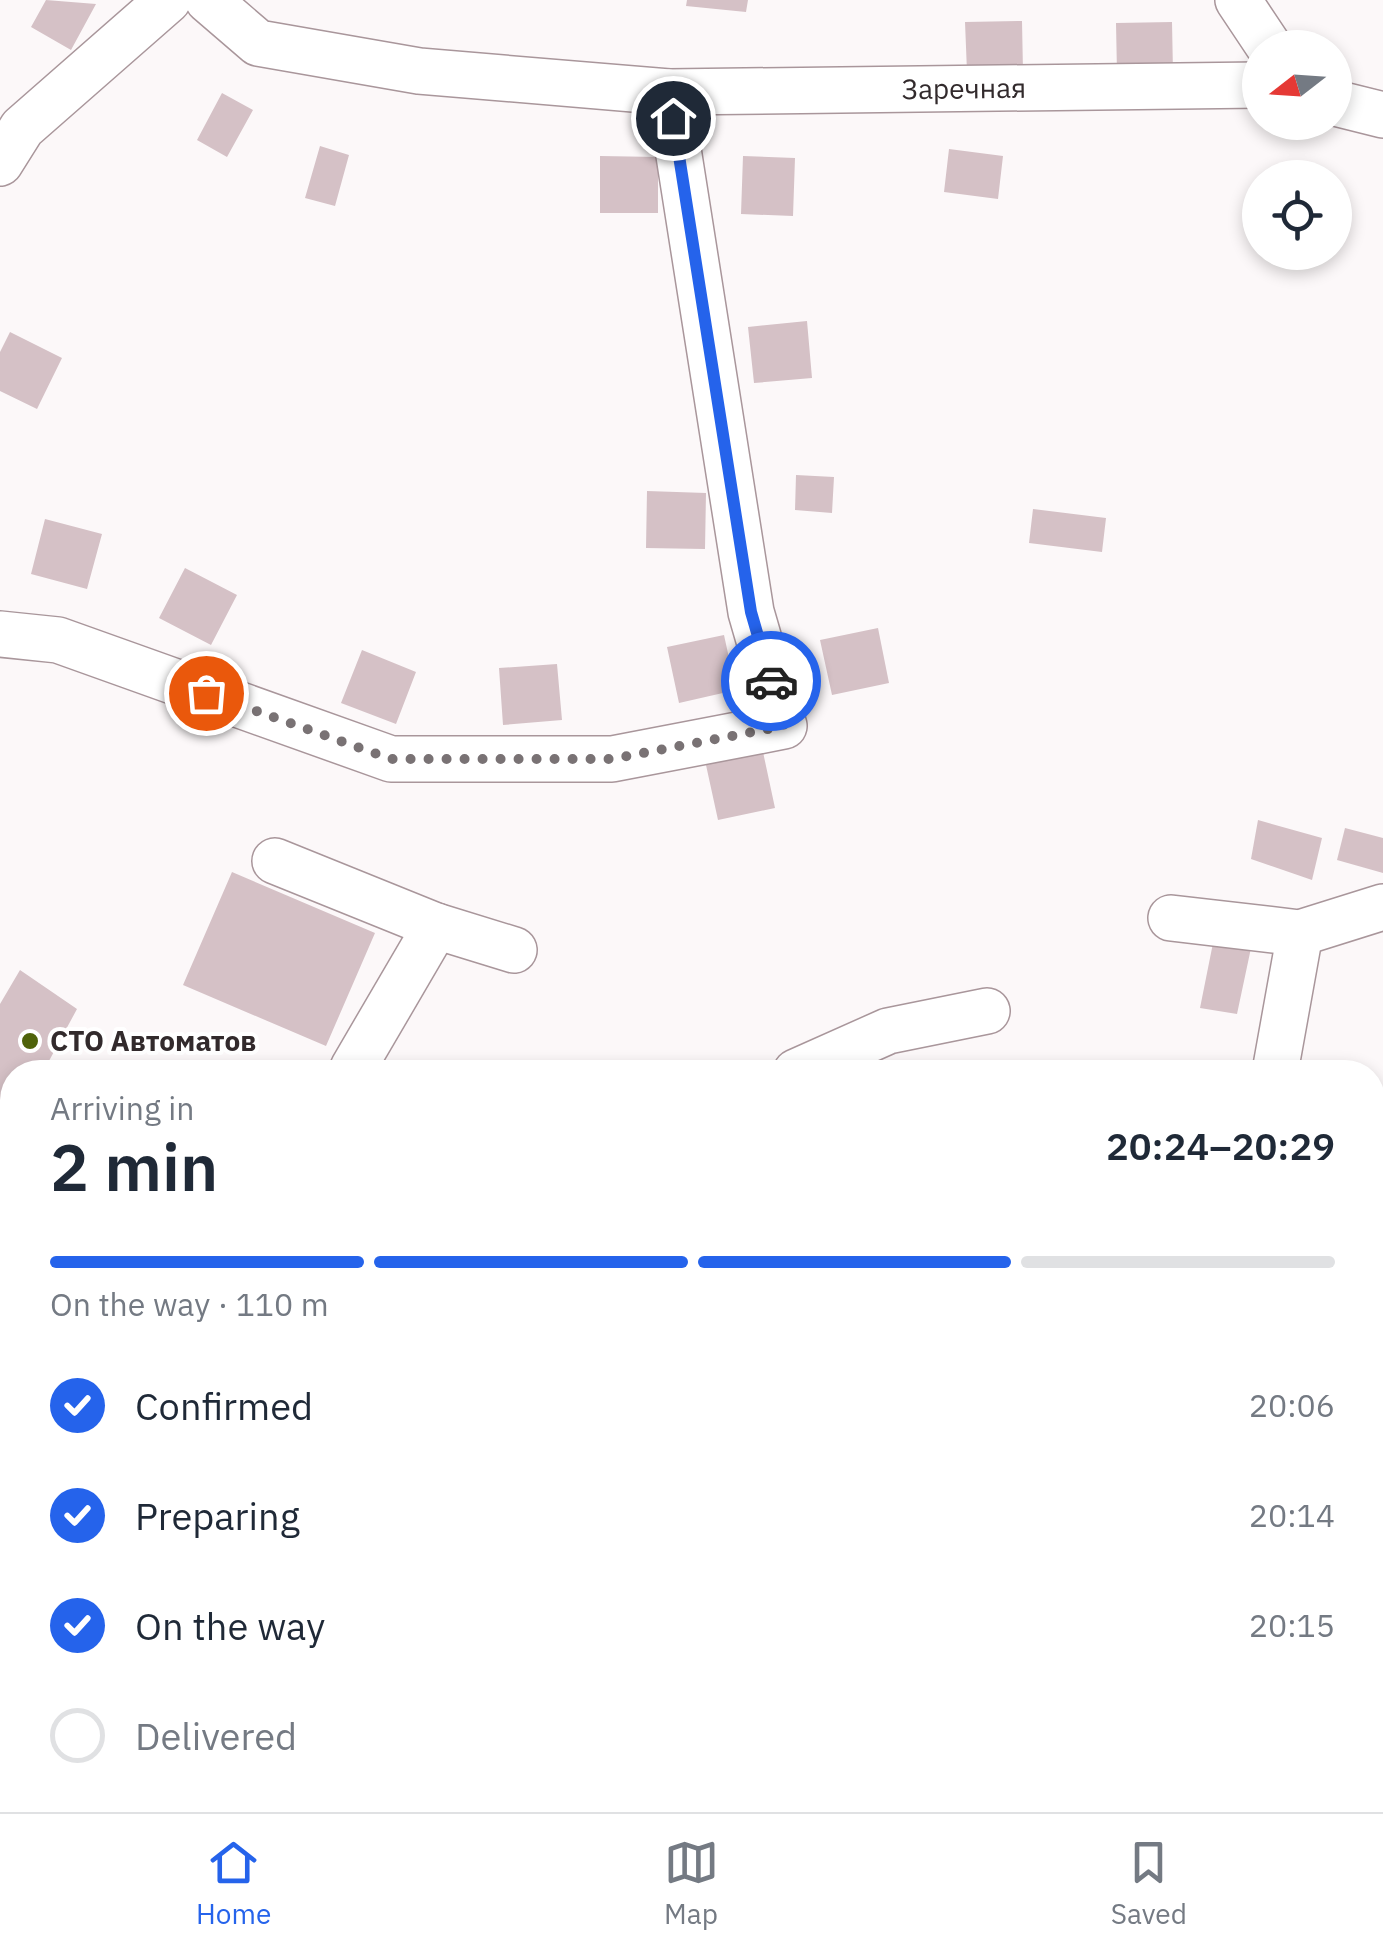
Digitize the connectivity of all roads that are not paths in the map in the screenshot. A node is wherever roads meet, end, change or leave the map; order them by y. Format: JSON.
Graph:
{"nodes":[{"id":1,"x":168,"y":0,"type":"edge"},
{"id":2,"x":208,"y":0,"type":"edge"},
{"id":3,"x":1238,"y":0,"type":"edge"},
{"id":4,"x":1258,"y":30,"type":"edge"},
{"id":5,"x":1242,"y":85,"type":"edge"},
{"id":6,"x":669,"y":92,"type":"junction"},
{"id":7,"x":1352,"y":107,"type":"edge"},
{"id":8,"x":1383,"y":115,"type":"edge"},
{"id":9,"x":7,"y":136,"type":"edge"},
{"id":10,"x":0,"y":634,"type":"edge"},
{"id":11,"x":275,"y":861,"type":"dead end"},
{"id":12,"x":1383,"y":907,"type":"edge"},
{"id":13,"x":1171,"y":918,"type":"dead end"},
{"id":14,"x":436,"y":926,"type":"junction"},
{"id":15,"x":1300,"y":933,"type":"junction"},
{"id":16,"x":514,"y":950,"type":"dead end"},
{"id":17,"x":988,"y":1011,"type":"dead end"},
{"id":18,"x":366,"y":1060,"type":"edge"},
{"id":19,"x":823,"y":1060,"type":"edge"},
{"id":20,"x":1277,"y":1060,"type":"edge"}],
"edges":[{"from":1,"to":9,"type":"street"},
{"from":2,"to":6,"type":"street","name":"Заречная"},
{"from":3,"to":4,"type":"street"},
{"from":5,"to":6,"type":"street","name":"Заречная"},
{"from":6,"to":10,"type":"street"},
{"from":7,"to":8,"type":"street"},
{"from":11,"to":14,"type":"street"},
{"from":12,"to":15,"type":"street"},
{"from":13,"to":15,"type":"street"},
{"from":14,"to":16,"type":"street"},
{"from":14,"to":18,"type":"street"},
{"from":15,"to":20,"type":"street"},
{"from":17,"to":19,"type":"street"}]}
